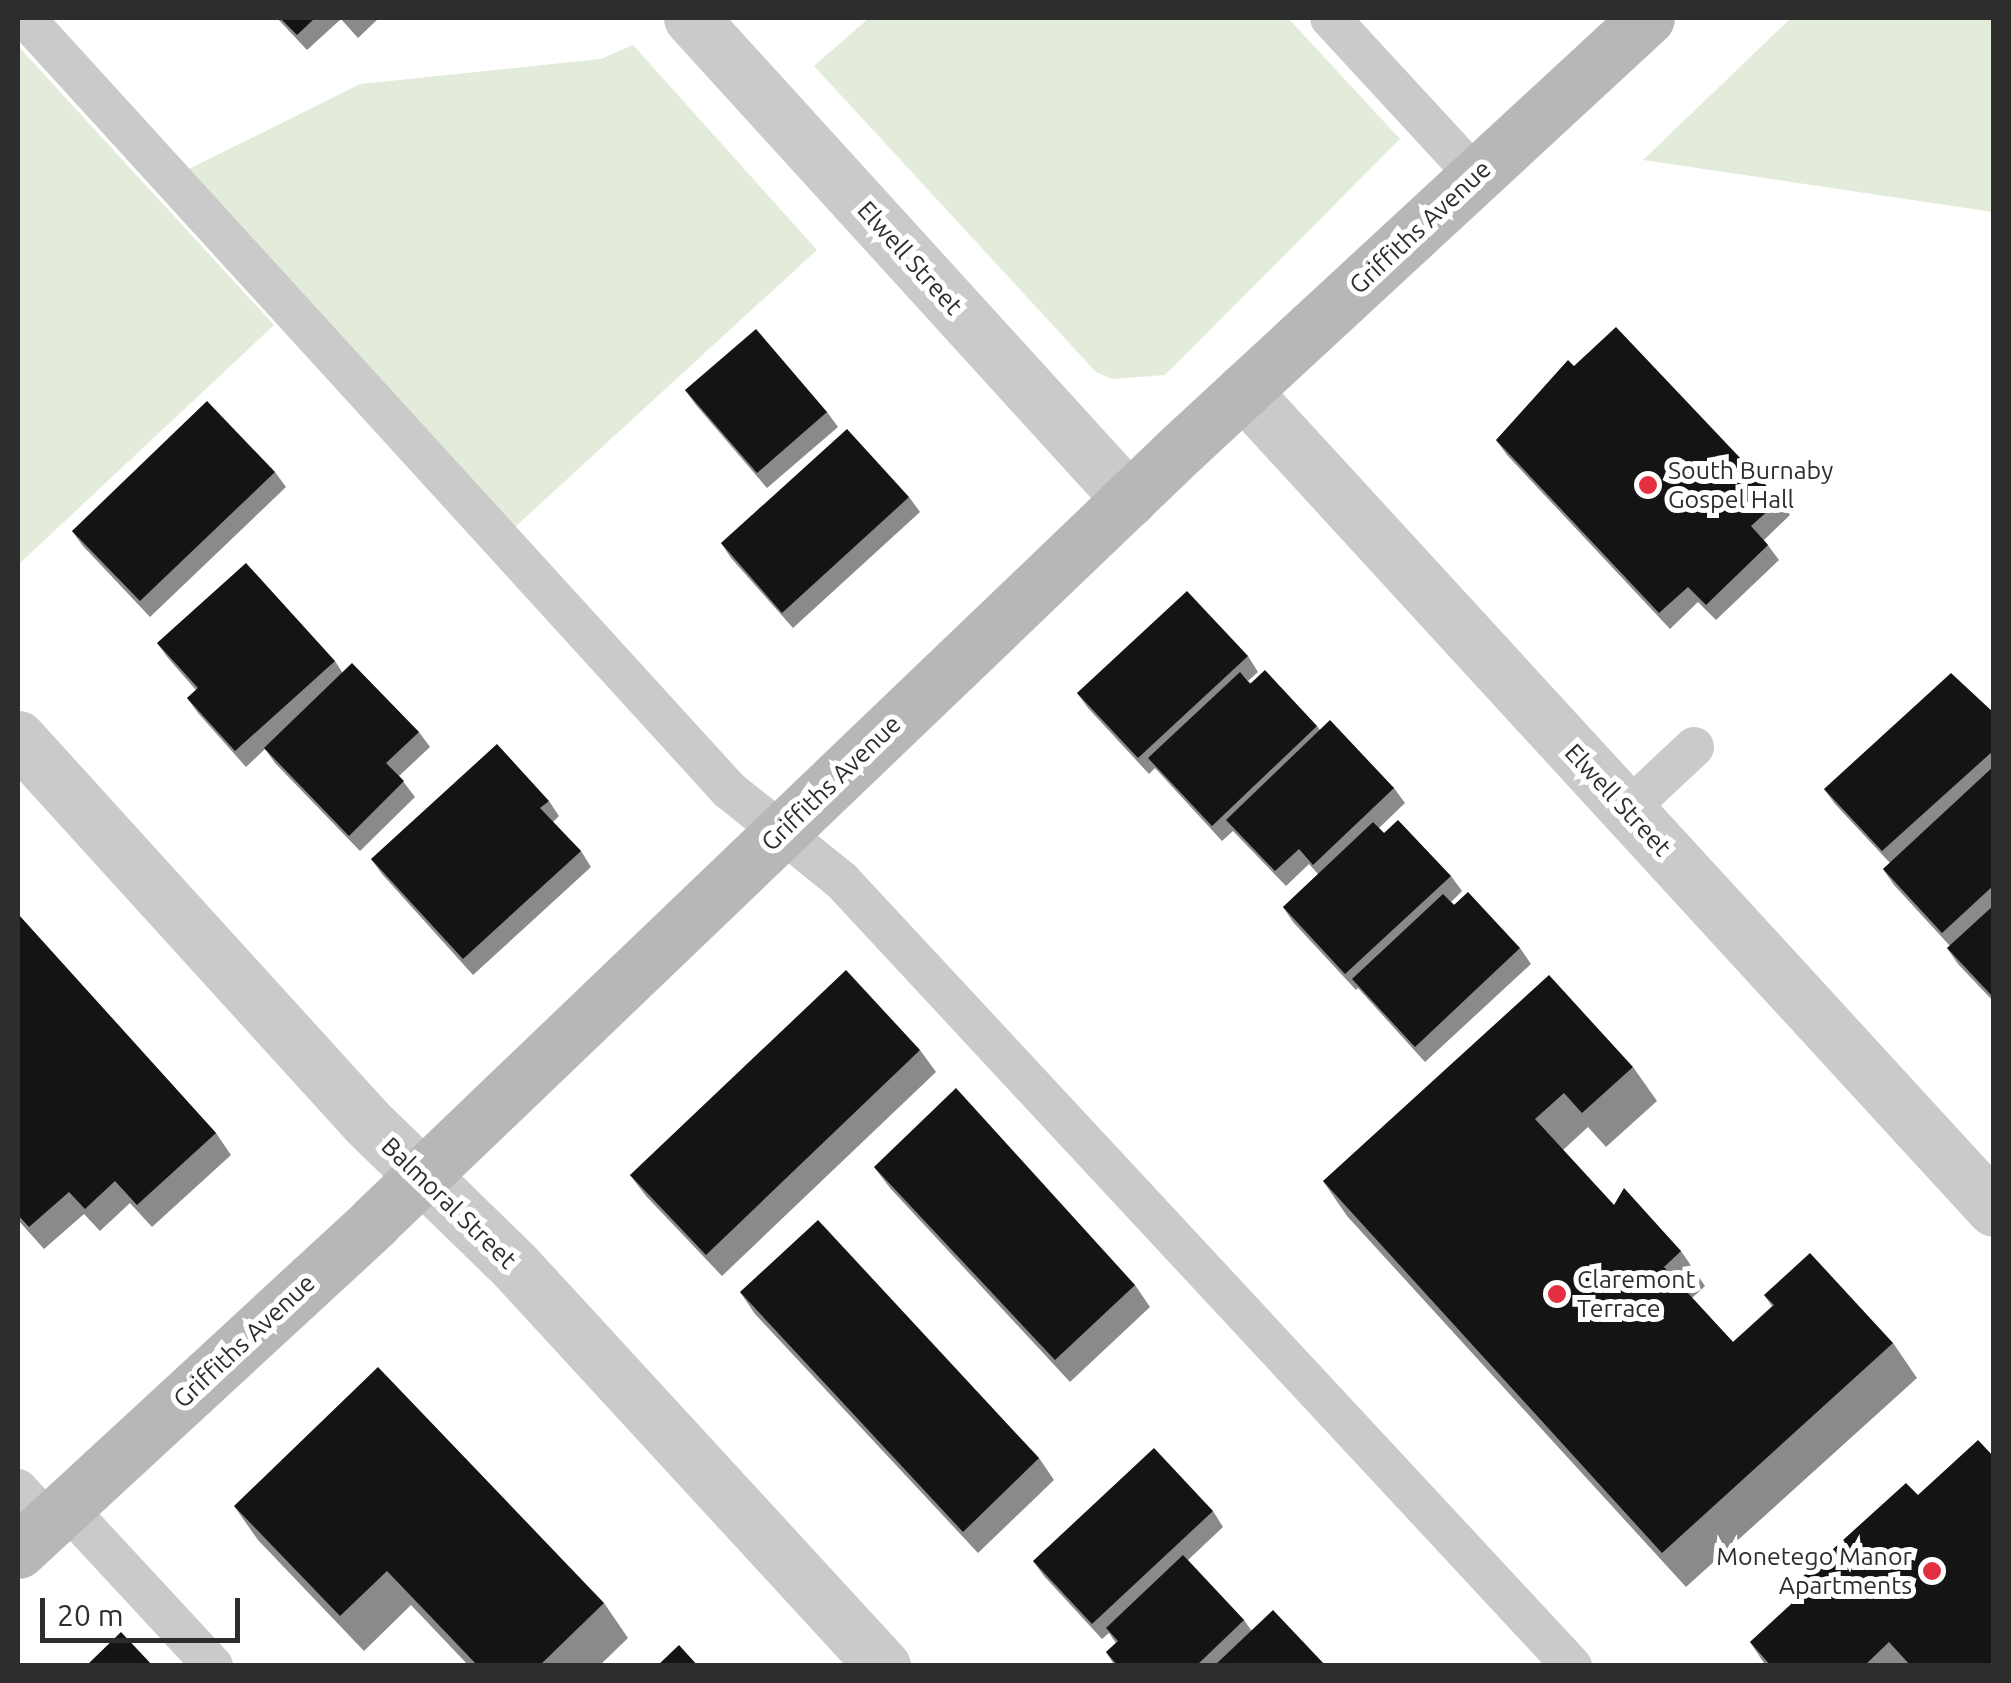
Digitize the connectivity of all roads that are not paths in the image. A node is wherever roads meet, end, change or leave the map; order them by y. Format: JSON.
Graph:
{"nodes":[{"id":1,"x":25,"y":18,"type":"edge"},
{"id":2,"x":691,"y":18,"type":"edge"},
{"id":3,"x":1330,"y":18,"type":"edge"},
{"id":4,"x":1647,"y":18,"type":"edge"},
{"id":5,"x":1474,"y":175,"type":"junction"},
{"id":6,"x":1244,"y":391,"type":"junction"},
{"id":7,"x":1129,"y":498,"type":"junction"},
{"id":8,"x":18,"y":738,"type":"edge"},
{"id":9,"x":1694,"y":746,"type":"dead end"},
{"id":10,"x":1627,"y":810,"type":"junction"},
{"id":11,"x":783,"y":828,"type":"junction"},
{"id":12,"x":421,"y":1176,"type":"junction"},
{"id":13,"x":1994,"y":1208,"type":"edge"},
{"id":14,"x":37,"y":1517,"type":"edge"},
{"id":15,"x":213,"y":1666,"type":"edge"},
{"id":16,"x":883,"y":1666,"type":"edge"},
{"id":17,"x":1572,"y":1666,"type":"edge"}],
"edges":[{"from":1,"to":11,"type":"lane"},
{"from":2,"to":7,"type":"street","name":"Elwell Street"},
{"from":3,"to":5,"type":"lane"},
{"from":4,"to":5,"type":"street","name":"Griffiths Avenue"},
{"from":5,"to":6,"type":"street","name":"Griffiths Avenue"},
{"from":6,"to":7,"type":"street","name":"Griffiths Avenue"},
{"from":6,"to":10,"type":"street","name":"Elwell Street"},
{"from":7,"to":11,"type":"street","name":"Griffiths Avenue"},
{"from":8,"to":12,"type":"street","name":"Balmoral Street"},
{"from":9,"to":10,"type":"lane"},
{"from":10,"to":13,"type":"street","name":"Elwell Street"},
{"from":11,"to":12,"type":"street","name":"Griffiths Avenue"},
{"from":11,"to":17,"type":"lane"},
{"from":12,"to":14,"type":"street","name":"Griffiths Avenue"},
{"from":12,"to":16,"type":"street","name":"Balmoral Street"},
{"from":14,"to":15,"type":"lane"}]}
